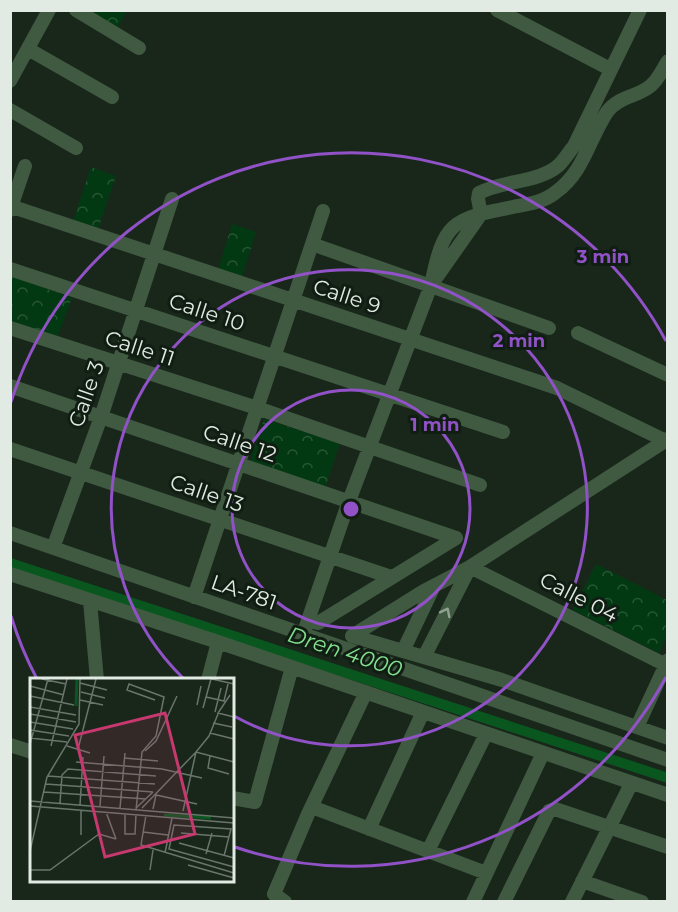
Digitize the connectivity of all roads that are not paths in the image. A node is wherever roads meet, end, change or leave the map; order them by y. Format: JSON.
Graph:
{"nodes":[{"id":1,"x":49,"y":10,"type":"edge"},
{"id":2,"x":76,"y":10,"type":"edge"},
{"id":3,"x":497,"y":10,"type":"edge"},
{"id":4,"x":640,"y":10,"type":"edge"},
{"id":5,"x":139,"y":48,"type":"dead end"},
{"id":6,"x":28,"y":49,"type":"junction"},
{"id":7,"x":668,"y":61,"type":"edge"},
{"id":8,"x":610,"y":69,"type":"junction"},
{"id":9,"x":10,"y":81,"type":"edge"},
{"id":10,"x":112,"y":97,"type":"dead end"},
{"id":11,"x":10,"y":110,"type":"edge"},
{"id":12,"x":76,"y":148,"type":"dead end"},
{"id":13,"x":25,"y":166,"type":"dead end"},
{"id":14,"x":172,"y":199,"type":"dead end"},
{"id":15,"x":11,"y":207,"type":"edge"},
{"id":16,"x":323,"y":211,"type":"dead end"},
{"id":17,"x":481,"y":214,"type":"junction"},
{"id":18,"x":312,"y":244,"type":"junction"},
{"id":19,"x":155,"y":253,"type":"junction"},
{"id":20,"x":10,"y":268,"type":"edge"},
{"id":21,"x":431,"y":285,"type":"junction"},
{"id":22,"x":294,"y":300,"type":"junction"},
{"id":23,"x":136,"y":310,"type":"junction"},
{"id":24,"x":10,"y":328,"type":"edge"},
{"id":25,"x":549,"y":328,"type":"dead end"},
{"id":26,"x":578,"y":333,"type":"dead end"},
{"id":27,"x":410,"y":338,"type":"junction"},
{"id":28,"x":274,"y":356,"type":"junction"},
{"id":29,"x":118,"y":363,"type":"junction"},
{"id":30,"x":668,"y":375,"type":"edge"},
{"id":31,"x":10,"y":386,"type":"edge"},
{"id":32,"x":390,"y":394,"type":"junction"},
{"id":33,"x":257,"y":408,"type":"junction"},
{"id":34,"x":101,"y":417,"type":"junction"},
{"id":35,"x":503,"y":432,"type":"dead end"},
{"id":36,"x":667,"y":441,"type":"edge"},
{"id":37,"x":10,"y":448,"type":"edge"},
{"id":38,"x":369,"y":448,"type":"junction"},
{"id":39,"x":237,"y":464,"type":"junction"},
{"id":40,"x":81,"y":471,"type":"junction"},
{"id":41,"x":480,"y":485,"type":"dead end"},
{"id":42,"x":349,"y":501,"type":"junction"},
{"id":43,"x":219,"y":520,"type":"junction"},
{"id":44,"x":10,"y":533,"type":"edge"},
{"id":45,"x":53,"y":548,"type":"junction"},
{"id":46,"x":331,"y":557,"type":"junction"},
{"id":47,"x":470,"y":567,"type":"junction"},
{"id":48,"x":10,"y":574,"type":"edge"},
{"id":49,"x":391,"y":577,"type":"junction"},
{"id":50,"x":434,"y":586,"type":"junction"},
{"id":51,"x":194,"y":597,"type":"junction"},
{"id":52,"x":90,"y":601,"type":"junction"},
{"id":53,"x":308,"y":620,"type":"junction"},
{"id":54,"x":303,"y":635,"type":"junction"},
{"id":55,"x":218,"y":642,"type":"junction"},
{"id":56,"x":403,"y":651,"type":"junction"},
{"id":57,"x":424,"y":657,"type":"junction"},
{"id":58,"x":667,"y":664,"type":"edge"},
{"id":59,"x":292,"y":667,"type":"junction"},
{"id":60,"x":97,"y":678,"type":"edge"},
{"id":61,"x":209,"y":678,"type":"edge"},
{"id":62,"x":366,"y":692,"type":"junction"},
{"id":63,"x":423,"y":712,"type":"junction"},
{"id":64,"x":637,"y":727,"type":"junction"},
{"id":65,"x":486,"y":734,"type":"junction"},
{"id":66,"x":668,"y":738,"type":"edge"},
{"id":67,"x":10,"y":745,"type":"edge"},
{"id":68,"x":30,"y":751,"type":"edge"},
{"id":69,"x":543,"y":753,"type":"junction"},
{"id":70,"x":668,"y":760,"type":"edge"},
{"id":71,"x":631,"y":784,"type":"junction"},
{"id":72,"x":668,"y":795,"type":"edge"},
{"id":73,"x":234,"y":798,"type":"edge"},
{"id":74,"x":312,"y":807,"type":"junction"},
{"id":75,"x":609,"y":828,"type":"junction"},
{"id":76,"x":369,"y":829,"type":"junction"},
{"id":77,"x":668,"y":847,"type":"edge"},
{"id":78,"x":428,"y":851,"type":"junction"},
{"id":79,"x":486,"y":873,"type":"junction"},
{"id":80,"x":582,"y":881,"type":"junction"},
{"id":81,"x":285,"y":902,"type":"edge"},
{"id":82,"x":473,"y":902,"type":"edge"},
{"id":83,"x":504,"y":902,"type":"edge"},
{"id":84,"x":572,"y":902,"type":"edge"},
{"id":85,"x":642,"y":902,"type":"edge"}],
"edges":[{"from":1,"to":6,"type":"street"},
{"from":2,"to":5,"type":"street"},
{"from":3,"to":8,"type":"street"},
{"from":4,"to":8,"type":"street"},
{"from":6,"to":9,"type":"street"},
{"from":6,"to":10,"type":"street"},
{"from":7,"to":17,"type":"street"},
{"from":8,"to":17,"type":"street"},
{"from":11,"to":12,"type":"street"},
{"from":13,"to":15,"type":"street"},
{"from":14,"to":19,"type":"street","name":"Calle 3"},
{"from":15,"to":19,"type":"street","name":"Calle 9"},
{"from":16,"to":18,"type":"street"},
{"from":17,"to":21,"type":"street"},
{"from":18,"to":21,"type":"street"},
{"from":18,"to":22,"type":"street"},
{"from":19,"to":22,"type":"street","name":"Calle 9"},
{"from":19,"to":23,"type":"street","name":"Calle 3"},
{"from":20,"to":23,"type":"street","name":"Calle 10"},
{"from":21,"to":25,"type":"street"},
{"from":21,"to":27,"type":"street"},
{"from":22,"to":27,"type":"street","name":"Calle 9"},
{"from":22,"to":28,"type":"street"},
{"from":23,"to":28,"type":"street","name":"Calle 10"},
{"from":23,"to":29,"type":"street","name":"Calle 3"},
{"from":24,"to":29,"type":"street","name":"Calle 11"},
{"from":26,"to":30,"type":"street"},
{"from":27,"to":32,"type":"street"},
{"from":27,"to":36,"type":"street","name":"Calle 9"},
{"from":28,"to":32,"type":"street","name":"Calle 10"},
{"from":28,"to":33,"type":"street"},
{"from":29,"to":33,"type":"street","name":"Calle 11"},
{"from":29,"to":34,"type":"street","name":"Calle 3"},
{"from":31,"to":34,"type":"street","name":"Calle 12"},
{"from":32,"to":35,"type":"street","name":"Calle 10"},
{"from":32,"to":38,"type":"street"},
{"from":33,"to":38,"type":"street","name":"Calle 11"},
{"from":33,"to":39,"type":"street"},
{"from":34,"to":39,"type":"street","name":"Calle 12"},
{"from":34,"to":40,"type":"street","name":"Calle 3"},
{"from":36,"to":47,"type":"street"},
{"from":37,"to":40,"type":"street","name":"Calle 13"},
{"from":38,"to":41,"type":"street","name":"Calle 11"},
{"from":38,"to":42,"type":"street"},
{"from":39,"to":42,"type":"street","name":"Calle 12"},
{"from":39,"to":43,"type":"street"},
{"from":40,"to":43,"type":"street","name":"Calle 13"},
{"from":40,"to":45,"type":"street","name":"Calle 3"},
{"from":42,"to":46,"type":"street"},
{"from":42,"to":49,"type":"street","name":"Calle 12"},
{"from":43,"to":46,"type":"street","name":"Calle 13"},
{"from":43,"to":51,"type":"street"},
{"from":44,"to":45,"type":"street","name":"LA-781","number":"LA-781"},
{"from":45,"to":51,"type":"street","name":"LA-781","number":"LA-781"},
{"from":46,"to":49,"type":"street","name":"Calle 13"},
{"from":46,"to":53,"type":"street"},
{"from":47,"to":50,"type":"street"},
{"from":57,"to":47,"type":"street","one_way":true},
{"from":47,"to":58,"type":"street","name":"Calle 04"},
{"from":48,"to":52,"type":"street"},
{"from":49,"to":53,"type":"street"},
{"from":50,"to":56,"type":"street"},
{"from":50,"to":56,"type":"street"},
{"from":51,"to":54,"type":"street","name":"LA-781","number":"LA-781"},
{"from":52,"to":55,"type":"street"},
{"from":52,"to":60,"type":"street"},
{"from":53,"to":54,"type":"street"},
{"from":54,"to":70,"type":"street","name":"LA-781","number":"LA-781"},
{"from":55,"to":59,"type":"street"},
{"from":55,"to":61,"type":"street"},
{"from":56,"to":57,"type":"street"},
{"from":57,"to":64,"type":"street"},
{"from":58,"to":64,"type":"street"},
{"from":59,"to":62,"type":"street"},
{"from":59,"to":73,"type":"street"},
{"from":62,"to":63,"type":"street"},
{"from":62,"to":74,"type":"street"},
{"from":63,"to":65,"type":"street"},
{"from":63,"to":76,"type":"street"},
{"from":64,"to":66,"type":"street"},
{"from":65,"to":69,"type":"street"},
{"from":65,"to":78,"type":"street"},
{"from":67,"to":68,"type":"street"},
{"from":69,"to":71,"type":"street"},
{"from":69,"to":79,"type":"street"},
{"from":71,"to":72,"type":"street"},
{"from":71,"to":75,"type":"street"},
{"from":74,"to":76,"type":"street"},
{"from":74,"to":81,"type":"street"},
{"from":75,"to":77,"type":"street"},
{"from":75,"to":80,"type":"street"},
{"from":75,"to":83,"type":"street"},
{"from":76,"to":78,"type":"street"},
{"from":78,"to":79,"type":"street"},
{"from":79,"to":82,"type":"street"},
{"from":80,"to":84,"type":"street"},
{"from":80,"to":85,"type":"street"}]}
